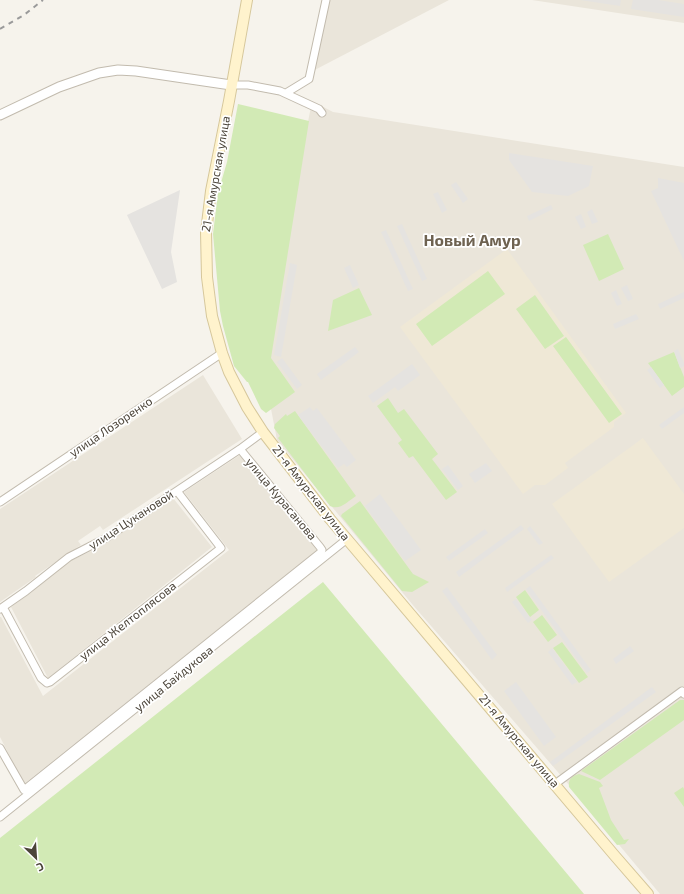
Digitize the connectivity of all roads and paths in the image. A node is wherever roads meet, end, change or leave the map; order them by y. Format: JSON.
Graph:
{"nodes":[{"id":1,"x":247,"y":0,"type":"edge"},
{"id":2,"x":326,"y":0,"type":"edge"},
{"id":3,"x":231,"y":85,"type":"junction"},
{"id":4,"x":286,"y":93,"type":"junction"},
{"id":5,"x":322,"y":113,"type":"dead end"},
{"id":6,"x":0,"y":115,"type":"edge"},
{"id":7,"x":222,"y":353,"type":"junction"},
{"id":8,"x":263,"y":432,"type":"junction"},
{"id":9,"x":240,"y":449,"type":"junction"},
{"id":10,"x":177,"y":491,"type":"junction"},
{"id":11,"x":0,"y":502,"type":"edge"},
{"id":12,"x":347,"y":539,"type":"junction"},
{"id":13,"x":322,"y":550,"type":"joint"},
{"id":14,"x":2,"y":608,"type":"edge"},
{"id":15,"x":684,"y":694,"type":"edge"},
{"id":16,"x":0,"y":748,"type":"edge"},
{"id":17,"x":555,"y":784,"type":"junction"},
{"id":18,"x":0,"y":817,"type":"edge"},
{"id":19,"x":648,"y":894,"type":"edge"}],
"edges":[{"from":1,"to":3,"type":"main road","name":"21-я Амурская улица"},
{"from":2,"to":4,"type":"street"},
{"from":3,"to":4,"type":"street"},
{"from":3,"to":6,"type":"street"},
{"from":3,"to":7,"type":"main road","name":"21-я Амурская улица"},
{"from":4,"to":5,"type":"street"},
{"from":7,"to":8,"type":"main road","name":"21-я Амурская улица"},
{"from":7,"to":11,"type":"street","name":"улица Лозоренко"},
{"from":8,"to":9,"type":"street","name":"улица Цукановой"},
{"from":8,"to":12,"type":"main road","name":"21-я Амурская улица"},
{"from":9,"to":10,"type":"street","name":"улица Цукановой"},
{"from":9,"to":13,"type":"street","name":"улица Курасанова"},
{"from":10,"to":14,"type":"street","name":"улица Цукановой"},
{"from":10,"to":14,"type":"street","name":"улица Желтоплясова"},
{"from":12,"to":17,"type":"main road","name":"21-я Амурская улица"},
{"from":12,"to":18,"type":"street","name":"улица Байдукова"},
{"from":13,"to":16,"type":"street","name":"улица Байдукова"},
{"from":15,"to":17,"type":"street"},
{"from":17,"to":19,"type":"main road","name":"21-я Амурская улица"}]}
